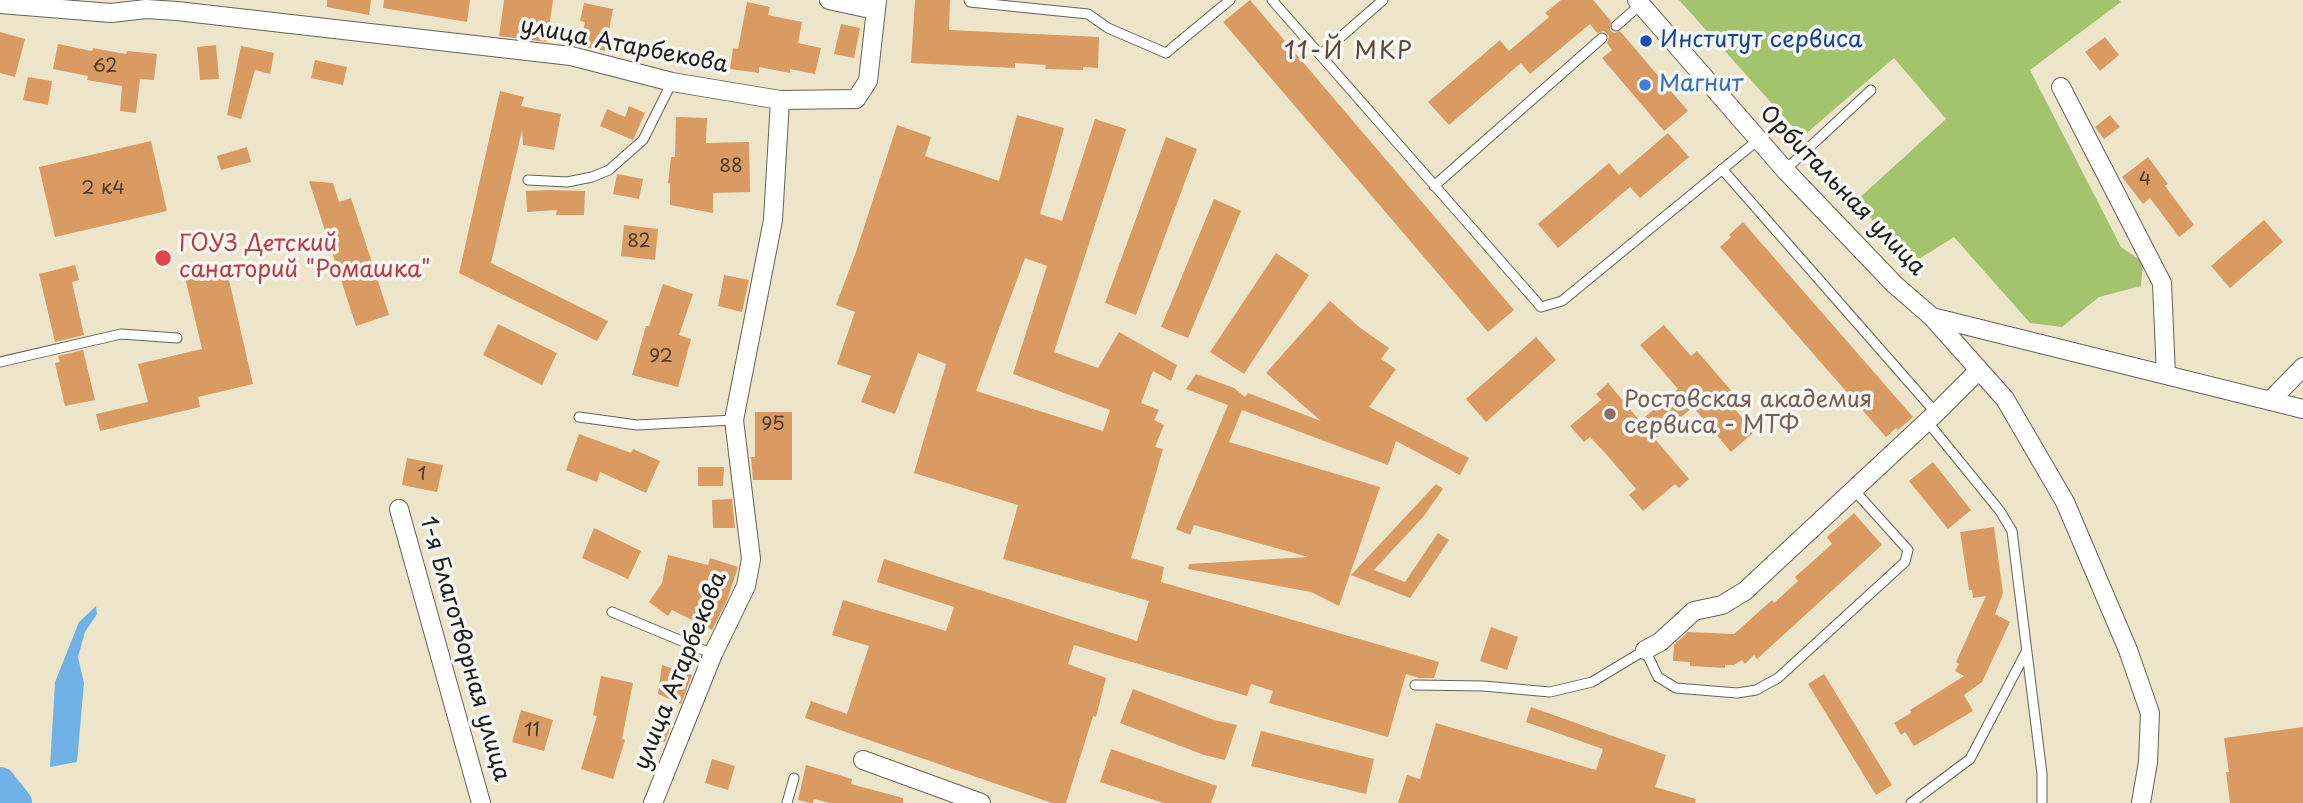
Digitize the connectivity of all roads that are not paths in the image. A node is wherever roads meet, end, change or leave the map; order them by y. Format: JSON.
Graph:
{"nodes":[{"id":1,"x":829,"y":0,"type":"edge"},
{"id":2,"x":969,"y":0,"type":"edge"},
{"id":3,"x":1230,"y":0,"type":"edge"},
{"id":4,"x":1272,"y":0,"type":"edge"},
{"id":5,"x":1384,"y":0,"type":"edge"},
{"id":6,"x":1639,"y":2,"type":"edge"},
{"id":7,"x":0,"y":4,"type":"edge"},
{"id":8,"x":876,"y":5,"type":"edge"},
{"id":9,"x":112,"y":7,"type":"edge"},
{"id":10,"x":1616,"y":26,"type":"dead end"},
{"id":11,"x":1602,"y":38,"type":"dead end"},
{"id":12,"x":1320,"y":55,"type":"junction"},
{"id":13,"x":672,"y":82,"type":"junction"},
{"id":14,"x":2061,"y":87,"type":"dead end"},
{"id":15,"x":1871,"y":90,"type":"dead end"},
{"id":16,"x":780,"y":100,"type":"junction"},
{"id":17,"x":1758,"y":140,"type":"junction"},
{"id":18,"x":1722,"y":169,"type":"junction"},
{"id":19,"x":1785,"y":170,"type":"junction"},
{"id":20,"x":528,"y":180,"type":"dead end"},
{"id":21,"x":1434,"y":186,"type":"junction"},
{"id":22,"x":1932,"y":317,"type":"junction"},
{"id":23,"x":177,"y":338,"type":"dead end"},
{"id":24,"x":0,"y":362,"type":"edge"},
{"id":25,"x":2303,"y":367,"type":"edge"},
{"id":26,"x":1979,"y":370,"type":"junction"},
{"id":27,"x":2166,"y":375,"type":"junction"},
{"id":28,"x":2270,"y":401,"type":"junction"},
{"id":29,"x":2303,"y":409,"type":"edge"},
{"id":30,"x":579,"y":417,"type":"dead end"},
{"id":31,"x":1931,"y":417,"type":"junction"},
{"id":32,"x":734,"y":420,"type":"junction"},
{"id":33,"x":1853,"y":489,"type":"junction"},
{"id":34,"x":399,"y":509,"type":"dead end"},
{"id":35,"x":612,"y":612,"type":"dead end"},
{"id":36,"x":1645,"y":650,"type":"junction"},
{"id":37,"x":2027,"y":651,"type":"junction"},
{"id":38,"x":713,"y":654,"type":"junction"},
{"id":39,"x":1415,"y":685,"type":"dead end"},
{"id":40,"x":863,"y":760,"type":"dead end"},
{"id":41,"x":794,"y":778,"type":"dead end"},
{"id":42,"x":481,"y":803,"type":"edge"},
{"id":43,"x":653,"y":803,"type":"edge"},
{"id":44,"x":787,"y":803,"type":"edge"},
{"id":45,"x":981,"y":803,"type":"edge"},
{"id":46,"x":1911,"y":803,"type":"edge"},
{"id":47,"x":2042,"y":803,"type":"edge"},
{"id":48,"x":2141,"y":803,"type":"edge"}],
"edges":[{"from":1,"to":8,"type":"street"},
{"from":2,"to":3,"type":"lane"},
{"from":4,"to":12,"type":"lane"},
{"from":5,"to":12,"type":"lane"},
{"from":6,"to":10,"type":"lane"},
{"from":6,"to":17,"type":"street","name":"Орбитальная улица"},
{"from":7,"to":9,"type":"street","name":"улица Атарбекова"},
{"from":8,"to":16,"type":"street","name":"улица Атарбекова"},
{"from":9,"to":13,"type":"street","name":"улица Атарбекова"},
{"from":11,"to":21,"type":"lane"},
{"from":12,"to":21,"type":"lane"},
{"from":13,"to":16,"type":"street","name":"улица Атарбекова"},
{"from":13,"to":20,"type":"lane"},
{"from":14,"to":27,"type":"street"},
{"from":15,"to":19,"type":"lane"},
{"from":16,"to":32,"type":"street","name":"улица Атарбекова"},
{"from":17,"to":18,"type":"lane"},
{"from":17,"to":19,"type":"street","name":"Орбитальная улица"},
{"from":18,"to":21,"type":"lane"},
{"from":18,"to":31,"type":"lane"},
{"from":19,"to":22,"type":"street","name":"Орбитальная улица"},
{"from":22,"to":26,"type":"street","name":"Орбитальная улица"},
{"from":22,"to":27,"type":"street"},
{"from":23,"to":24,"type":"lane"},
{"from":25,"to":28,"type":"street"},
{"from":26,"to":31,"type":"street"},
{"from":26,"to":48,"type":"street","name":"Орбитальная улица"},
{"from":27,"to":28,"type":"street"},
{"from":28,"to":29,"type":"street"},
{"from":30,"to":32,"type":"lane"},
{"from":31,"to":33,"type":"street"},
{"from":31,"to":37,"type":"lane"},
{"from":32,"to":38,"type":"street","name":"улица Атарбекова"},
{"from":33,"to":36,"type":"street"},
{"from":33,"to":36,"type":"lane"},
{"from":34,"to":42,"type":"street","name":"1-я Благотворная улица"},
{"from":35,"to":38,"type":"lane"},
{"from":36,"to":39,"type":"lane"},
{"from":37,"to":46,"type":"lane"},
{"from":37,"to":47,"type":"lane"},
{"from":38,"to":43,"type":"street","name":"улица Атарбекова"},
{"from":40,"to":45,"type":"street"},
{"from":41,"to":44,"type":"lane"}]}
